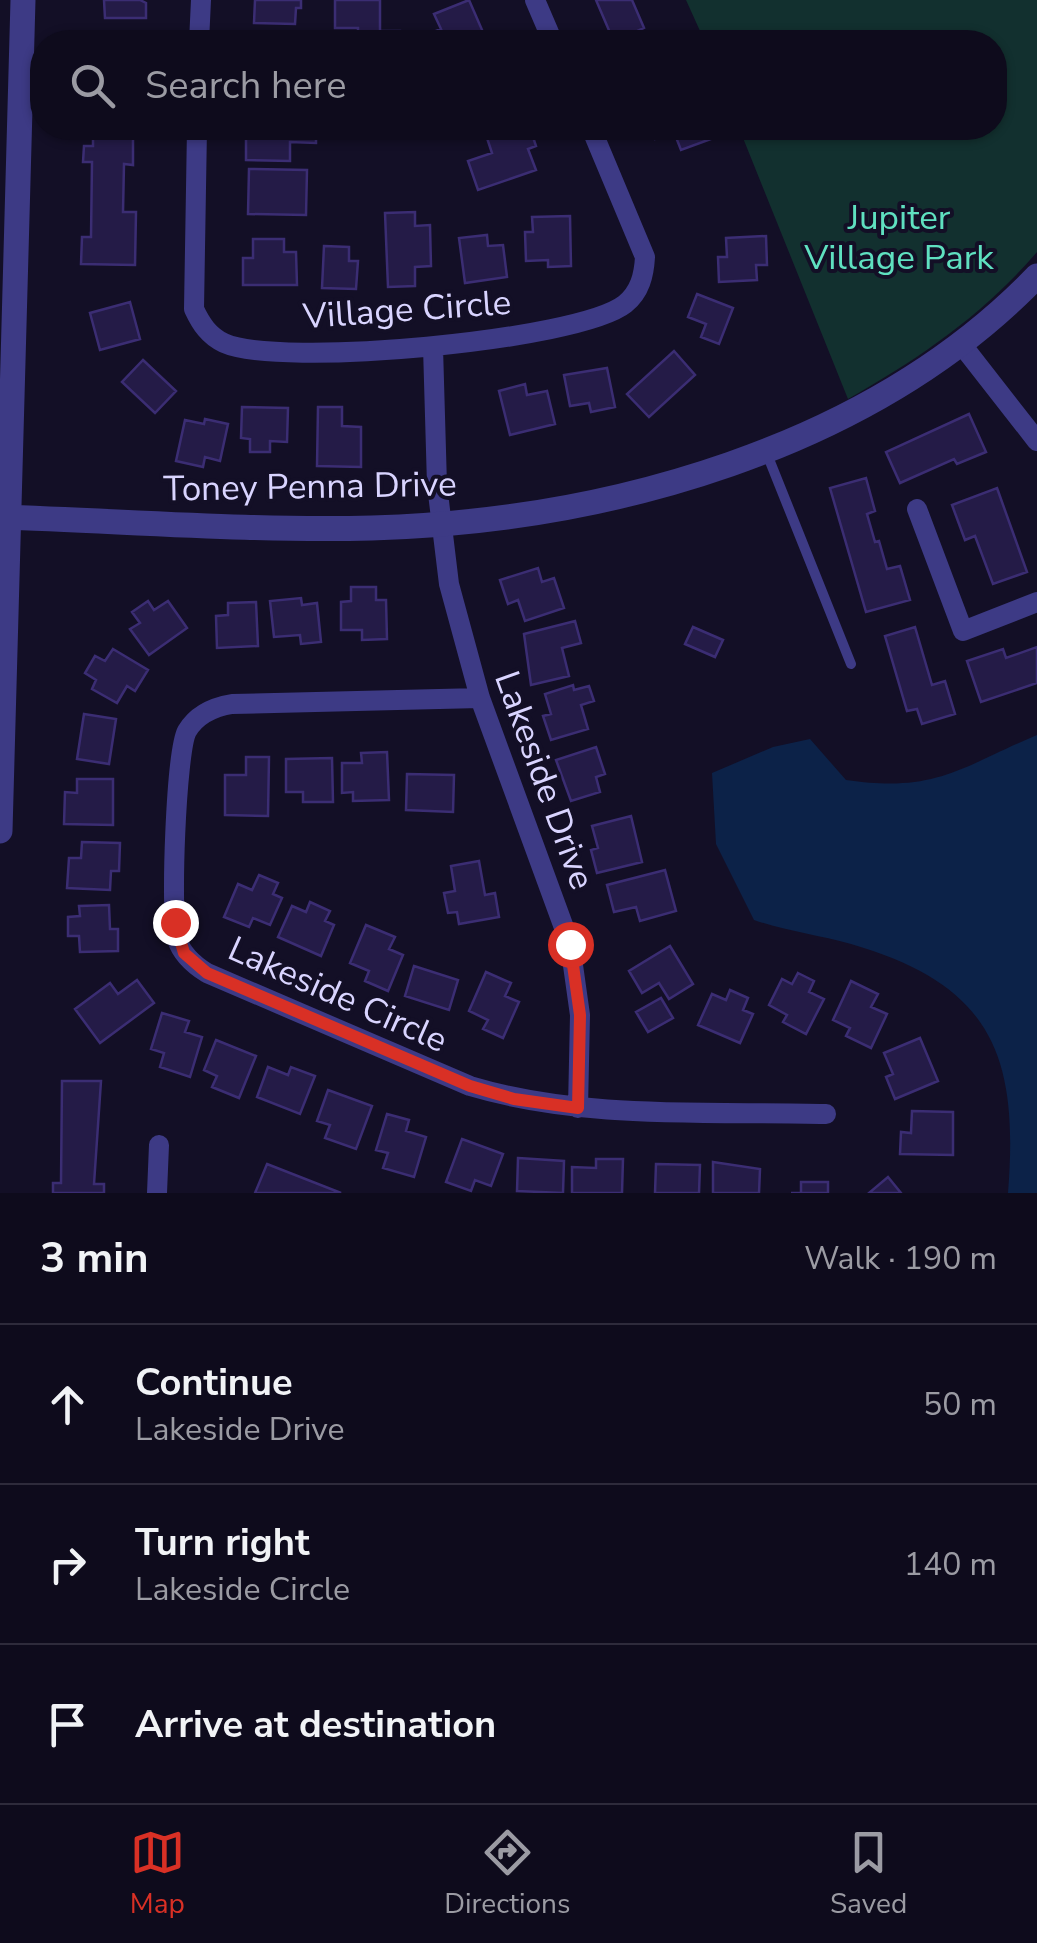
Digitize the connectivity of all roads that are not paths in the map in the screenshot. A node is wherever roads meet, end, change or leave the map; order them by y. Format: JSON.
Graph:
{"nodes":[{"id":1,"x":23,"y":0,"type":"edge"},
{"id":2,"x":200,"y":0,"type":"edge"},
{"id":3,"x":535,"y":0,"type":"edge"},
{"id":4,"x":200,"y":30,"type":"edge"},
{"id":5,"x":549,"y":30,"type":"edge"},
{"id":6,"x":197,"y":140,"type":"edge"},
{"id":7,"x":596,"y":140,"type":"edge"},
{"id":8,"x":1037,"y":276,"type":"edge"},
{"id":9,"x":433,"y":346,"type":"junction"},
{"id":10,"x":962,"y":346,"type":"junction"},
{"id":11,"x":1037,"y":440,"type":"edge"},
{"id":12,"x":765,"y":448,"type":"junction"},
{"id":13,"x":916,"y":509,"type":"dead end"},
{"id":14,"x":4,"y":517,"type":"edge"},
{"id":15,"x":441,"y":524,"type":"junction"},
{"id":16,"x":1037,"y":602,"type":"edge"},
{"id":17,"x":851,"y":664,"type":"dead end"},
{"id":18,"x":480,"y":698,"type":"junction"},
{"id":19,"x":0,"y":831,"type":"edge"},
{"id":20,"x":578,"y":1108,"type":"junction"},
{"id":21,"x":826,"y":1114,"type":"dead end"},
{"id":22,"x":159,"y":1146,"type":"dead end"},
{"id":23,"x":157,"y":1193,"type":"edge"}],
"edges":[{"from":1,"to":14,"type":"street"},
{"from":2,"to":4,"type":"street"},
{"from":3,"to":5,"type":"street"},
{"from":6,"to":9,"type":"street","name":"Village Circle"},
{"from":7,"to":9,"type":"street","name":"Village Circle"},
{"from":8,"to":10,"type":"street","name":"Toney Penna Drive"},
{"from":9,"to":15,"type":"street","name":"Lakeside Drive"},
{"from":10,"to":11,"type":"street"},
{"from":10,"to":12,"type":"street","name":"Toney Penna Drive"},
{"from":12,"to":15,"type":"street","name":"Toney Penna Drive"},
{"from":12,"to":17,"type":"lane"},
{"from":13,"to":16,"type":"street"},
{"from":14,"to":15,"type":"street","name":"Toney Penna Drive"},
{"from":14,"to":19,"type":"street"},
{"from":15,"to":18,"type":"street","name":"Lakeside Drive"},
{"from":18,"to":20,"type":"street","name":"Lakeside Drive"},
{"from":18,"to":20,"type":"street","name":"Lakeside Circle"},
{"from":20,"to":21,"type":"street"},
{"from":22,"to":23,"type":"street"}]}
